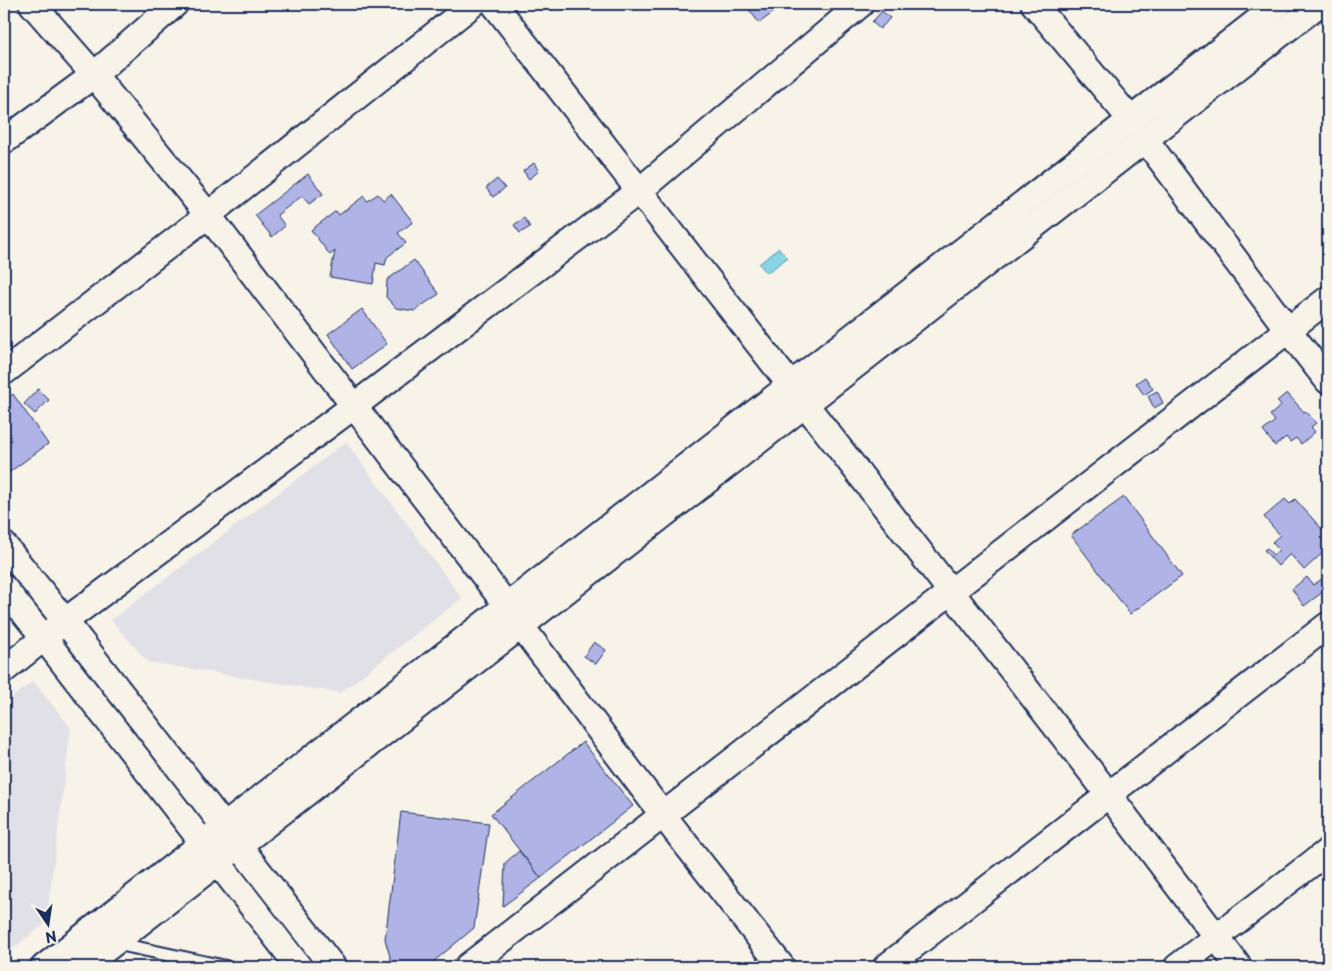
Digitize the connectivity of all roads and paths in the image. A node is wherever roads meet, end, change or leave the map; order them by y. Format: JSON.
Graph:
{"nodes":[{"id":1,"x":32,"y":4,"type":"edge"},
{"id":2,"x":175,"y":4,"type":"edge"},
{"id":3,"x":473,"y":4,"type":"edge"},
{"id":4,"x":494,"y":4,"type":"edge"},
{"id":5,"x":861,"y":4,"type":"edge"},
{"id":6,"x":1034,"y":4,"type":"edge"},
{"id":7,"x":1279,"y":4,"type":"edge"},
{"id":8,"x":1320,"y":4,"type":"edge"},
{"id":9,"x":94,"y":74,"type":"junction"},
{"id":10,"x":1130,"y":120,"type":"junction"},
{"id":11,"x":1145,"y":139,"type":"junction"},
{"id":12,"x":4,"y":141,"type":"edge"},
{"id":13,"x":639,"y":190,"type":"junction"},
{"id":14,"x":208,"y":215,"type":"junction"},
{"id":15,"x":1328,"y":299,"type":"edge"},
{"id":16,"x":1288,"y":330,"type":"junction"},
{"id":17,"x":4,"y":372,"type":"edge"},
{"id":18,"x":1328,"y":381,"type":"edge"},
{"id":19,"x":790,"y":385,"type":"junction"},
{"id":20,"x":805,"y":404,"type":"junction"},
{"id":21,"x":354,"y":406,"type":"junction"},
{"id":22,"x":4,"y":545,"type":"edge"},
{"id":23,"x":4,"y":588,"type":"edge"},
{"id":24,"x":950,"y":592,"type":"junction"},
{"id":25,"x":507,"y":606,"type":"junction"},
{"id":26,"x":65,"y":621,"type":"junction"},
{"id":27,"x":1328,"y":625,"type":"edge"},
{"id":28,"x":521,"y":626,"type":"junction"},
{"id":29,"x":44,"y":638,"type":"junction"},
{"id":30,"x":4,"y":670,"type":"edge"},
{"id":31,"x":1108,"y":795,"type":"junction"},
{"id":32,"x":663,"y":815,"type":"junction"},
{"id":33,"x":224,"y":827,"type":"junction"},
{"id":34,"x":239,"y":846,"type":"junction"},
{"id":35,"x":1328,"y":851,"type":"edge"},
{"id":36,"x":210,"y":853,"type":"junction"},
{"id":37,"x":1216,"y":936,"type":"junction"},
{"id":38,"x":114,"y":943,"type":"junction"},
{"id":39,"x":44,"y":967,"type":"edge"},
{"id":40,"x":83,"y":967,"type":"edge"},
{"id":41,"x":226,"y":967,"type":"edge"},
{"id":42,"x":299,"y":967,"type":"edge"},
{"id":43,"x":333,"y":967,"type":"edge"},
{"id":44,"x":467,"y":967,"type":"edge"},
{"id":45,"x":782,"y":967,"type":"edge"},
{"id":46,"x":886,"y":967,"type":"edge"},
{"id":47,"x":1177,"y":967,"type":"edge"},
{"id":48,"x":1239,"y":967,"type":"edge"}],
"edges":[{"from":1,"to":9,"type":"street"},
{"from":2,"to":9,"type":"street"},
{"from":3,"to":14,"type":"street"},
{"from":4,"to":13,"type":"street"},
{"from":5,"to":13,"type":"street"},
{"from":6,"to":10,"type":"street"},
{"from":7,"to":10,"type":"street"},
{"from":8,"to":11,"type":"street"},
{"from":9,"to":12,"type":"street"},
{"from":9,"to":14,"type":"street"},
{"from":10,"to":19,"type":"street"},
{"from":11,"to":16,"type":"street"},
{"from":11,"to":20,"type":"street"},
{"from":13,"to":19,"type":"street"},
{"from":13,"to":21,"type":"street"},
{"from":14,"to":17,"type":"street"},
{"from":14,"to":21,"type":"street"},
{"from":15,"to":16,"type":"street"},
{"from":16,"to":18,"type":"street"},
{"from":16,"to":24,"type":"street"},
{"from":19,"to":20,"type":"street"},
{"from":19,"to":25,"type":"street"},
{"from":20,"to":24,"type":"street"},
{"from":20,"to":28,"type":"street"},
{"from":21,"to":25,"type":"street"},
{"from":21,"to":26,"type":"street"},
{"from":22,"to":26,"type":"street"},
{"from":23,"to":29,"type":"street"},
{"from":24,"to":31,"type":"street"},
{"from":24,"to":32,"type":"street"},
{"from":25,"to":33,"type":"street"},
{"from":26,"to":29,"type":"street"},
{"from":26,"to":33,"type":"street"},
{"from":27,"to":31,"type":"street"},
{"from":28,"to":32,"type":"street"},
{"from":28,"to":34,"type":"street"},
{"from":29,"to":30,"type":"street"},
{"from":29,"to":36,"type":"street"},
{"from":31,"to":37,"type":"street"},
{"from":31,"to":46,"type":"street"},
{"from":32,"to":44,"type":"street"},
{"from":32,"to":45,"type":"street"},
{"from":33,"to":34,"type":"street"},
{"from":33,"to":36,"type":"street"},
{"from":34,"to":36,"type":"street"},
{"from":34,"to":43,"type":"street"},
{"from":35,"to":37,"type":"street"},
{"from":36,"to":38,"type":"street"},
{"from":36,"to":39,"type":"street"},
{"from":36,"to":42,"type":"street"},
{"from":37,"to":47,"type":"street"},
{"from":37,"to":48,"type":"street"},
{"from":38,"to":40,"type":"street"},
{"from":38,"to":41,"type":"lane"}]}
